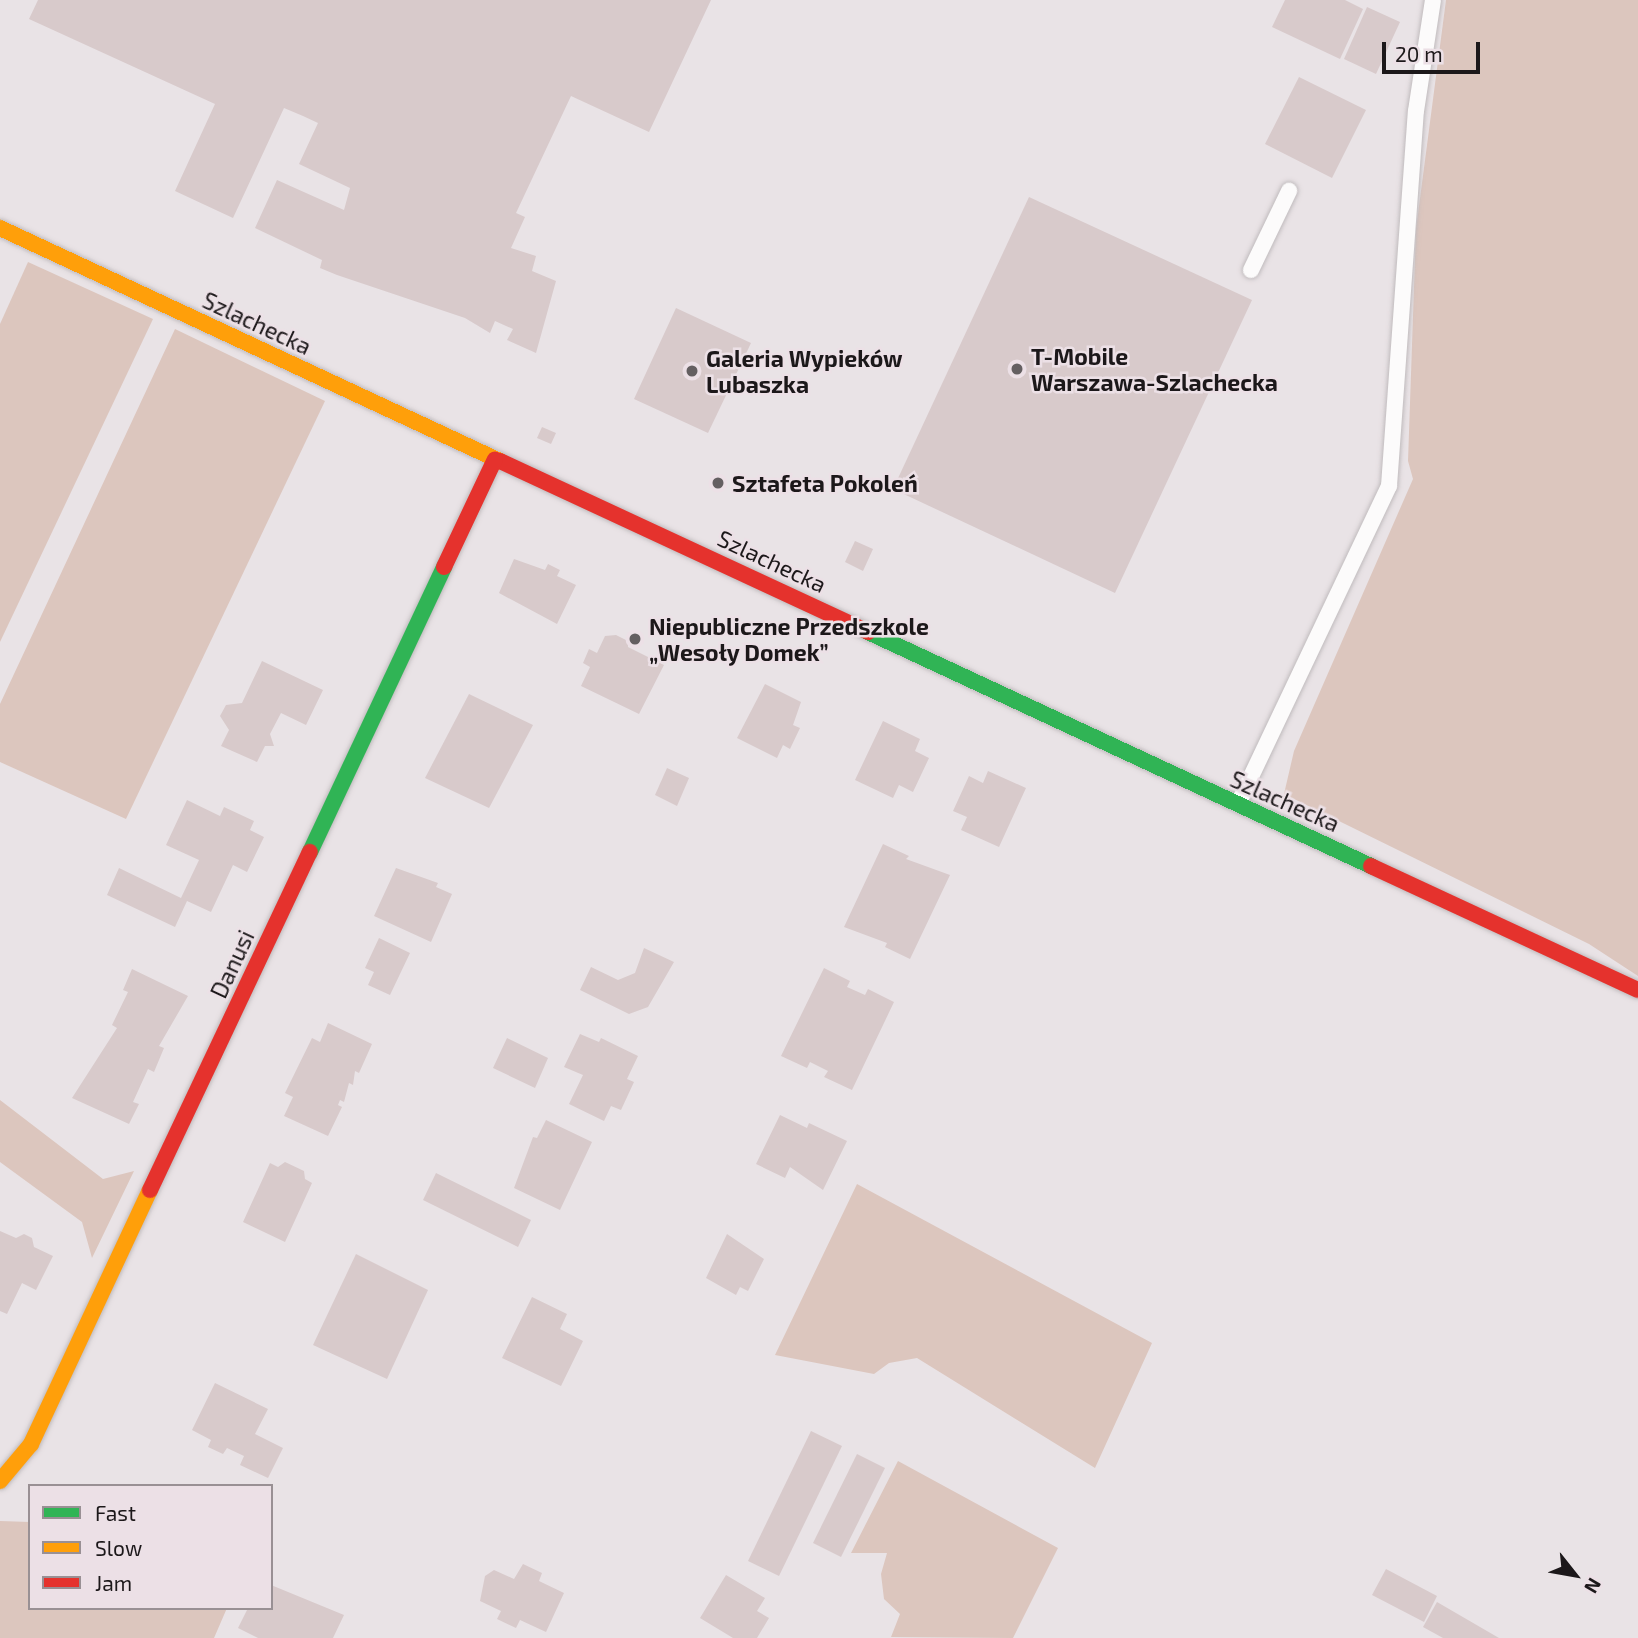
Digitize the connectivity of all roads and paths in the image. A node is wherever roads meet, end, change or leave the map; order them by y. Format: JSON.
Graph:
{"nodes":[{"id":1,"x":1433,"y":0,"type":"edge"},
{"id":2,"x":1289,"y":191,"type":"dead end"},
{"id":3,"x":0,"y":228,"type":"edge"},
{"id":4,"x":1251,"y":270,"type":"dead end"},
{"id":5,"x":495,"y":460,"type":"junction"},
{"id":6,"x":1238,"y":804,"type":"junction"},
{"id":7,"x":1638,"y":990,"type":"edge"},
{"id":8,"x":0,"y":1481,"type":"edge"}],
"edges":[{"from":1,"to":6,"type":"lane"},
{"from":2,"to":4,"type":"lane"},
{"from":3,"to":5,"type":"street","name":"Szlachecka"},
{"from":5,"to":6,"type":"street","name":"Szlachecka"},
{"from":5,"to":8,"type":"street","name":"Danusi"},
{"from":6,"to":7,"type":"street","name":"Szlachecka"}]}
